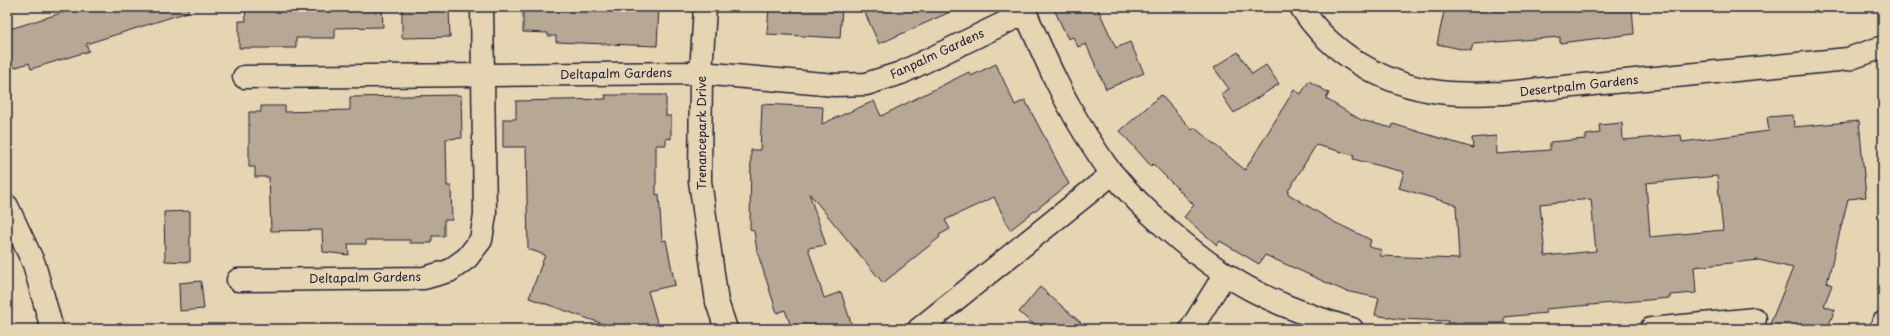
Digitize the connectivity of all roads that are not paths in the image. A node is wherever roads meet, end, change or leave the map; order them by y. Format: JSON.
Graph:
{"nodes":[{"id":1,"x":482,"y":7,"type":"edge"},
{"id":2,"x":705,"y":7,"type":"edge"},
{"id":3,"x":1301,"y":7,"type":"edge"},
{"id":4,"x":1024,"y":10,"type":"edge"},
{"id":5,"x":1883,"y":47,"type":"edge"},
{"id":6,"x":701,"y":73,"type":"junction"},
{"id":7,"x":482,"y":75,"type":"junction"},
{"id":8,"x":244,"y":77,"type":"dead end"},
{"id":9,"x":1112,"y":174,"type":"junction"},
{"id":10,"x":7,"y":206,"type":"edge"},
{"id":11,"x":1225,"y":274,"type":"junction"},
{"id":12,"x":238,"y":280,"type":"dead end"},
{"id":13,"x":1755,"y":319,"type":"dead end"},
{"id":14,"x":1883,"y":323,"type":"edge"},
{"id":15,"x":52,"y":329,"type":"edge"},
{"id":16,"x":726,"y":329,"type":"edge"},
{"id":17,"x":918,"y":329,"type":"edge"},
{"id":18,"x":1191,"y":329,"type":"edge"},
{"id":19,"x":1352,"y":329,"type":"edge"},
{"id":20,"x":1651,"y":329,"type":"edge"},
{"id":21,"x":1881,"y":329,"type":"edge"}],
"edges":[{"from":1,"to":7,"type":"street","name":"Deltapalm Gardens"},
{"from":2,"to":6,"type":"street","name":"Trenancepark Drive"},
{"from":3,"to":5,"type":"street","name":"Desertpalm Gardens"},
{"from":4,"to":6,"type":"street","name":"Fanpalm Gardens"},
{"from":4,"to":9,"type":"street","name":"Fanpalm Gardens"},
{"from":6,"to":7,"type":"street","name":"Deltapalm Gardens"},
{"from":6,"to":16,"type":"street","name":"Trenancepark Drive"},
{"from":7,"to":8,"type":"street","name":"Deltapalm Gardens"},
{"from":7,"to":12,"type":"street","name":"Deltapalm Gardens"},
{"from":9,"to":11,"type":"street","name":"Fanpalm Gardens"},
{"from":9,"to":17,"type":"street"},
{"from":10,"to":15,"type":"street"},
{"from":11,"to":18,"type":"street"},
{"from":11,"to":19,"type":"street","name":"Fanpalm Gardens"},
{"from":13,"to":20,"type":"street"},
{"from":14,"to":21,"type":"street"}]}
